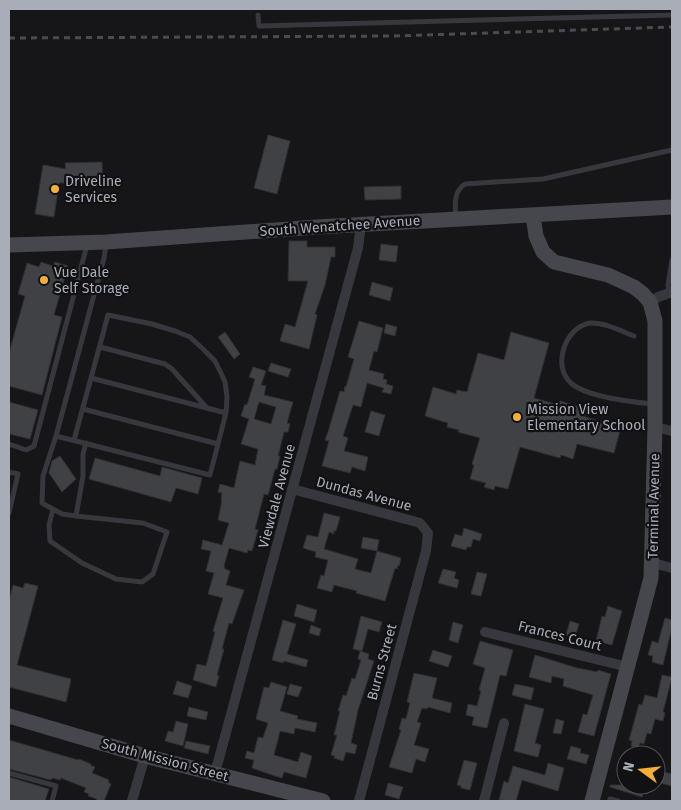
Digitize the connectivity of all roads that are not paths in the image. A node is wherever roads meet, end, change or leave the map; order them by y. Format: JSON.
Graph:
{"nodes":[{"id":1,"x":258,"y":15,"type":"dead end"},
{"id":2,"x":672,"y":15,"type":"edge"},
{"id":3,"x":672,"y":150,"type":"edge"},
{"id":4,"x":672,"y":207,"type":"edge"},
{"id":5,"x":533,"y":216,"type":"junction"},
{"id":6,"x":456,"y":218,"type":"junction"},
{"id":7,"x":361,"y":225,"type":"junction"},
{"id":8,"x":88,"y":242,"type":"junction"},
{"id":9,"x":106,"y":242,"type":"junction"},
{"id":10,"x":9,"y":245,"type":"edge"},
{"id":11,"x":672,"y":260,"type":"edge"},
{"id":12,"x":671,"y":293,"type":"edge"},
{"id":13,"x":650,"y":302,"type":"junction"},
{"id":14,"x":634,"y":336,"type":"dead end"},
{"id":15,"x":100,"y":347,"type":"junction"},
{"id":16,"x":91,"y":378,"type":"junction"},
{"id":17,"x":655,"y":405,"type":"junction"},
{"id":18,"x":206,"y":408,"type":"junction"},
{"id":19,"x":83,"y":409,"type":"junction"},
{"id":20,"x":226,"y":413,"type":"junction"},
{"id":21,"x":656,"y":427,"type":"junction"},
{"id":22,"x":672,"y":431,"type":"edge"},
{"id":23,"x":56,"y":436,"type":"junction"},
{"id":24,"x":74,"y":440,"type":"junction"},
{"id":25,"x":86,"y":443,"type":"junction"},
{"id":26,"x":9,"y":444,"type":"edge"},
{"id":27,"x":218,"y":444,"type":"junction"},
{"id":28,"x":9,"y":472,"type":"edge"},
{"id":29,"x":292,"y":489,"type":"junction"},
{"id":30,"x":53,"y":509,"type":"junction"},
{"id":31,"x":9,"y":513,"type":"edge"},
{"id":32,"x":76,"y":516,"type":"junction"},
{"id":33,"x":426,"y":529,"type":"joint"},
{"id":34,"x":653,"y":563,"type":"junction"},
{"id":35,"x":672,"y":568,"type":"edge"},
{"id":36,"x":485,"y":632,"type":"dead end"},
{"id":37,"x":628,"y":668,"type":"junction"},
{"id":38,"x":9,"y":716,"type":"edge"},
{"id":39,"x":504,"y":723,"type":"dead end"},
{"id":40,"x":145,"y":756,"type":"junction"},
{"id":41,"x":9,"y":773,"type":"edge"},
{"id":42,"x":215,"y":773,"type":"junction"},
{"id":43,"x":52,"y":801,"type":"edge"},
{"id":44,"x":132,"y":801,"type":"edge"},
{"id":45,"x":323,"y":801,"type":"edge"},
{"id":46,"x":359,"y":801,"type":"edge"},
{"id":47,"x":484,"y":801,"type":"edge"},
{"id":48,"x":592,"y":801,"type":"edge"},
{"id":49,"x":610,"y":801,"type":"edge"},
{"id":50,"x":618,"y":801,"type":"edge"}],
"edges":[{"from":1,"to":2,"type":"lane"},
{"from":3,"to":6,"type":"lane"},
{"from":4,"to":5,"type":"main road","name":"South Wenatchee Avenue"},
{"from":5,"to":6,"type":"main road","name":"South Wenatchee Avenue"},
{"from":5,"to":13,"type":"main road"},
{"from":6,"to":7,"type":"main road","name":"South Wenatchee Avenue"},
{"from":7,"to":9,"type":"main road","name":"South Wenatchee Avenue"},
{"from":7,"to":29,"type":"street","name":"Viewdale Avenue"},
{"from":8,"to":9,"type":"main road","name":"South Wenatchee Avenue"},
{"from":8,"to":10,"type":"main road","name":"South Wenatchee Avenue"},
{"from":8,"to":26,"type":"lane"},
{"from":9,"to":23,"type":"lane"},
{"from":11,"to":12,"type":"lane"},
{"from":12,"to":13,"type":"street"},
{"from":13,"to":17,"type":"main road","name":"Terminal Avenue"},
{"from":14,"to":17,"type":"lane"},
{"from":15,"to":16,"type":"lane"},
{"from":15,"to":18,"type":"lane"},
{"from":15,"to":20,"type":"lane"},
{"from":16,"to":18,"type":"lane"},
{"from":16,"to":19,"type":"lane"},
{"from":17,"to":21,"type":"main road","name":"Terminal Avenue"},
{"from":18,"to":20,"type":"lane"},
{"from":19,"to":24,"type":"lane"},
{"from":19,"to":27,"type":"lane"},
{"from":20,"to":27,"type":"lane"},
{"from":21,"to":22,"type":"street"},
{"from":21,"to":34,"type":"main road","name":"Terminal Avenue"},
{"from":23,"to":24,"type":"lane"},
{"from":23,"to":30,"type":"lane"},
{"from":24,"to":25,"type":"lane"},
{"from":25,"to":27,"type":"lane"},
{"from":25,"to":32,"type":"lane"},
{"from":28,"to":31,"type":"lane"},
{"from":29,"to":33,"type":"street","name":"Dundas Avenue"},
{"from":29,"to":42,"type":"street","name":"Viewdale Avenue"},
{"from":30,"to":32,"type":"lane"},
{"from":30,"to":32,"type":"lane"},
{"from":33,"to":46,"type":"street","name":"Burns Street"},
{"from":34,"to":35,"type":"street"},
{"from":34,"to":37,"type":"main road","name":"Terminal Avenue"},
{"from":36,"to":37,"type":"street","name":"Frances Court"},
{"from":37,"to":48,"type":"main road","name":"Terminal Avenue"},
{"from":38,"to":40,"type":"main road","name":"South Mission Street"},
{"from":39,"to":47,"type":"street"},
{"from":40,"to":42,"type":"main road","name":"South Mission Street"},
{"from":40,"to":44,"type":"street"},
{"from":41,"to":43,"type":"lane"},
{"from":42,"to":45,"type":"main road","name":"South Mission Street"},
{"from":49,"to":50,"type":"lane"}]}
